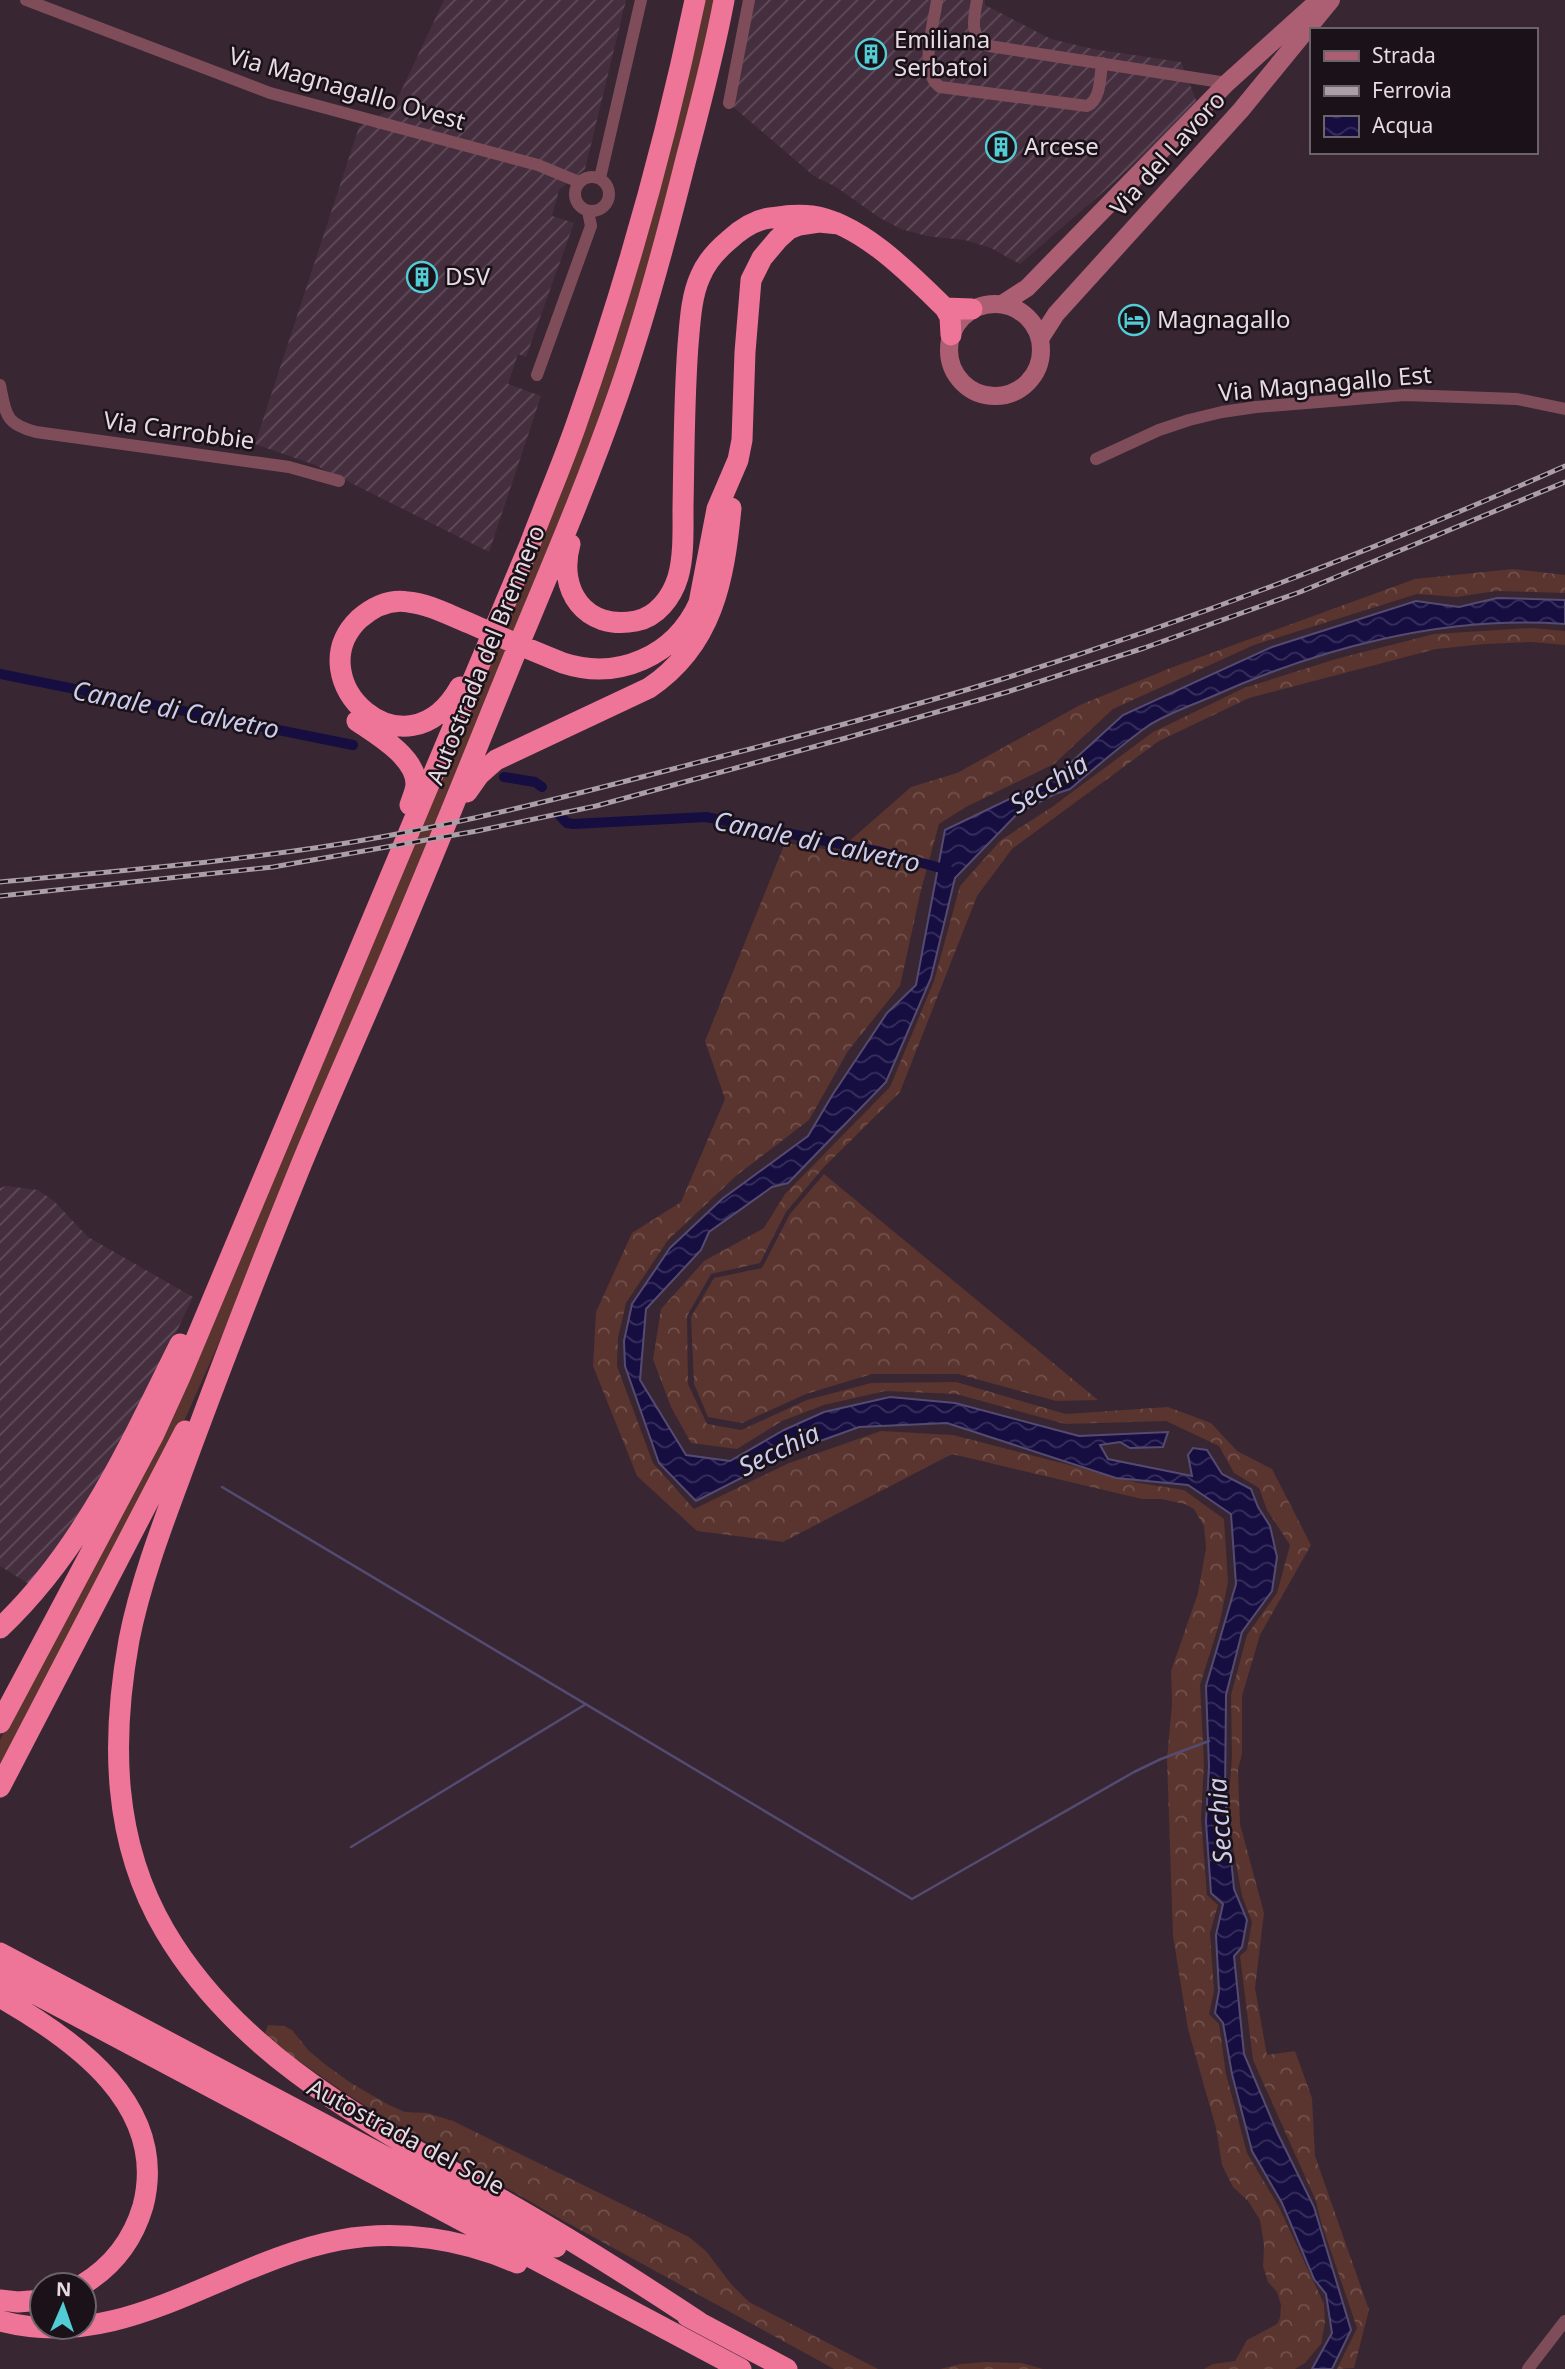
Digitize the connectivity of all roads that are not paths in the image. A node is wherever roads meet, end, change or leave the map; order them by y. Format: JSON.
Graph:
{"nodes":[{"id":1,"x":26,"y":0,"type":"edge"},
{"id":2,"x":640,"y":0,"type":"edge"},
{"id":3,"x":695,"y":0,"type":"edge"},
{"id":4,"x":724,"y":0,"type":"edge"},
{"id":5,"x":750,"y":0,"type":"edge"},
{"id":6,"x":937,"y":0,"type":"edge"},
{"id":7,"x":977,"y":0,"type":"edge"},
{"id":8,"x":1319,"y":0,"type":"edge"},
{"id":9,"x":1331,"y":0,"type":"edge"},
{"id":10,"x":1101,"y":63,"type":"junction"},
{"id":11,"x":1227,"y":83,"type":"junction"},
{"id":12,"x":729,"y":103,"type":"dead end"},
{"id":13,"x":600,"y":178,"type":"junction"},
{"id":14,"x":579,"y":182,"type":"junction"},
{"id":15,"x":588,"y":211,"type":"junction"},
{"id":16,"x":839,"y":224,"type":"junction"},
{"id":17,"x":1002,"y":304,"type":"junction"},
{"id":18,"x":945,"y":308,"type":"junction"},
{"id":19,"x":972,"y":309,"type":"junction"},
{"id":20,"x":951,"y":335,"type":"junction"},
{"id":21,"x":1040,"y":339,"type":"junction"},
{"id":22,"x":537,"y":375,"type":"dead end"},
{"id":23,"x":0,"y":386,"type":"edge"},
{"id":24,"x":618,"y":396,"type":"junction"},
{"id":25,"x":1565,"y":409,"type":"edge"},
{"id":26,"x":684,"y":435,"type":"junction"},
{"id":27,"x":1096,"y":459,"type":"dead end"},
{"id":28,"x":732,"y":475,"type":"junction"},
{"id":29,"x":340,"y":481,"type":"dead end"},
{"id":30,"x":530,"y":544,"type":"junction"},
{"id":31,"x":475,"y":620,"type":"junction"},
{"id":32,"x":533,"y":645,"type":"junction"},
{"id":33,"x":382,"y":897,"type":"junction"},
{"id":34,"x":402,"y":930,"type":"junction"},
{"id":35,"x":257,"y":1196,"type":"junction"},
{"id":36,"x":242,"y":1312,"type":"junction"},
{"id":37,"x":0,"y":1628,"type":"edge"},
{"id":38,"x":0,"y":1723,"type":"edge"},
{"id":39,"x":0,"y":1787,"type":"edge"},
{"id":40,"x":0,"y":1953,"type":"edge"},
{"id":41,"x":0,"y":1975,"type":"edge"},
{"id":42,"x":0,"y":1997,"type":"edge"},
{"id":43,"x":98,"y":2274,"type":"edge"},
{"id":44,"x":0,"y":2300,"type":"edge"},
{"id":45,"x":28,"y":2301,"type":"edge"},
{"id":46,"x":644,"y":2317,"type":"junction"},
{"id":47,"x":0,"y":2321,"type":"edge"},
{"id":48,"x":1565,"y":2321,"type":"edge"},
{"id":49,"x":699,"y":2322,"type":"junction"},
{"id":50,"x":741,"y":2369,"type":"edge"},
{"id":51,"x":787,"y":2369,"type":"edge"},
{"id":52,"x":1528,"y":2369,"type":"edge"}],
"edges":[{"from":1,"to":14,"type":"street","name":"Via Magnagallo Ovest"},
{"from":2,"to":13,"type":"street"},
{"from":3,"to":30,"type":"highway","name":"Autostrada del Brennero"},
{"from":4,"to":24,"type":"highway","name":"Autostrada del Brennero"},
{"from":5,"to":12,"type":"street"},
{"from":6,"to":10,"type":"street"},
{"from":7,"to":10,"type":"street"},
{"from":8,"to":11,"type":"main road","name":"Via del Lavoro"},
{"from":9,"to":21,"type":"main road","name":"Via del Lavoro"},
{"from":10,"to":11,"type":"street"},
{"from":11,"to":17,"type":"main road","name":"Via del Lavoro"},
{"from":13,"to":14,"type":"street"},
{"from":13,"to":15,"type":"street"},
{"from":14,"to":15,"type":"street"},
{"from":15,"to":22,"type":"street"},
{"from":16,"to":18,"type":"highway"},
{"from":16,"to":26,"type":"highway"},
{"from":16,"to":28,"type":"highway"},
{"from":17,"to":19,"type":"main road","name":"Via del Lavoro"},
{"from":17,"to":21,"type":"main road"},
{"from":18,"to":19,"type":"highway"},
{"from":18,"to":20,"type":"highway"},
{"from":19,"to":20,"type":"main road"},
{"from":20,"to":21,"type":"main road","name":"Via del Lavoro"},
{"from":23,"to":29,"type":"street","name":"Via Carrobbie"},
{"from":24,"to":26,"type":"highway"},
{"from":24,"to":34,"type":"highway","name":"Autostrada del Brennero"},
{"from":25,"to":27,"type":"street","name":"Via Magnagallo Est"},
{"from":26,"to":32,"type":"highway"},
{"from":28,"to":32,"type":"highway"},
{"from":28,"to":34,"type":"highway"},
{"from":30,"to":31,"type":"highway"},
{"from":30,"to":33,"type":"highway","name":"Autostrada del Brennero"},
{"from":31,"to":32,"type":"highway"},
{"from":31,"to":33,"type":"highway"},
{"from":33,"to":35,"type":"highway","name":"Autostrada del Brennero"},
{"from":34,"to":36,"type":"highway","name":"Autostrada del Brennero"},
{"from":35,"to":37,"type":"highway"},
{"from":35,"to":38,"type":"highway"},
{"from":36,"to":39,"type":"highway"},
{"from":36,"to":49,"type":"highway"},
{"from":40,"to":49,"type":"highway","name":"Autostrada del Sole"},
{"from":41,"to":46,"type":"highway","name":"Autostrada del Sole"},
{"from":42,"to":43,"type":"highway"},
{"from":44,"to":45,"type":"highway"},
{"from":46,"to":47,"type":"highway"},
{"from":46,"to":50,"type":"highway","name":"Autostrada del Sole"},
{"from":48,"to":52,"type":"street"},
{"from":49,"to":51,"type":"highway","name":"Autostrada del Sole"}]}
